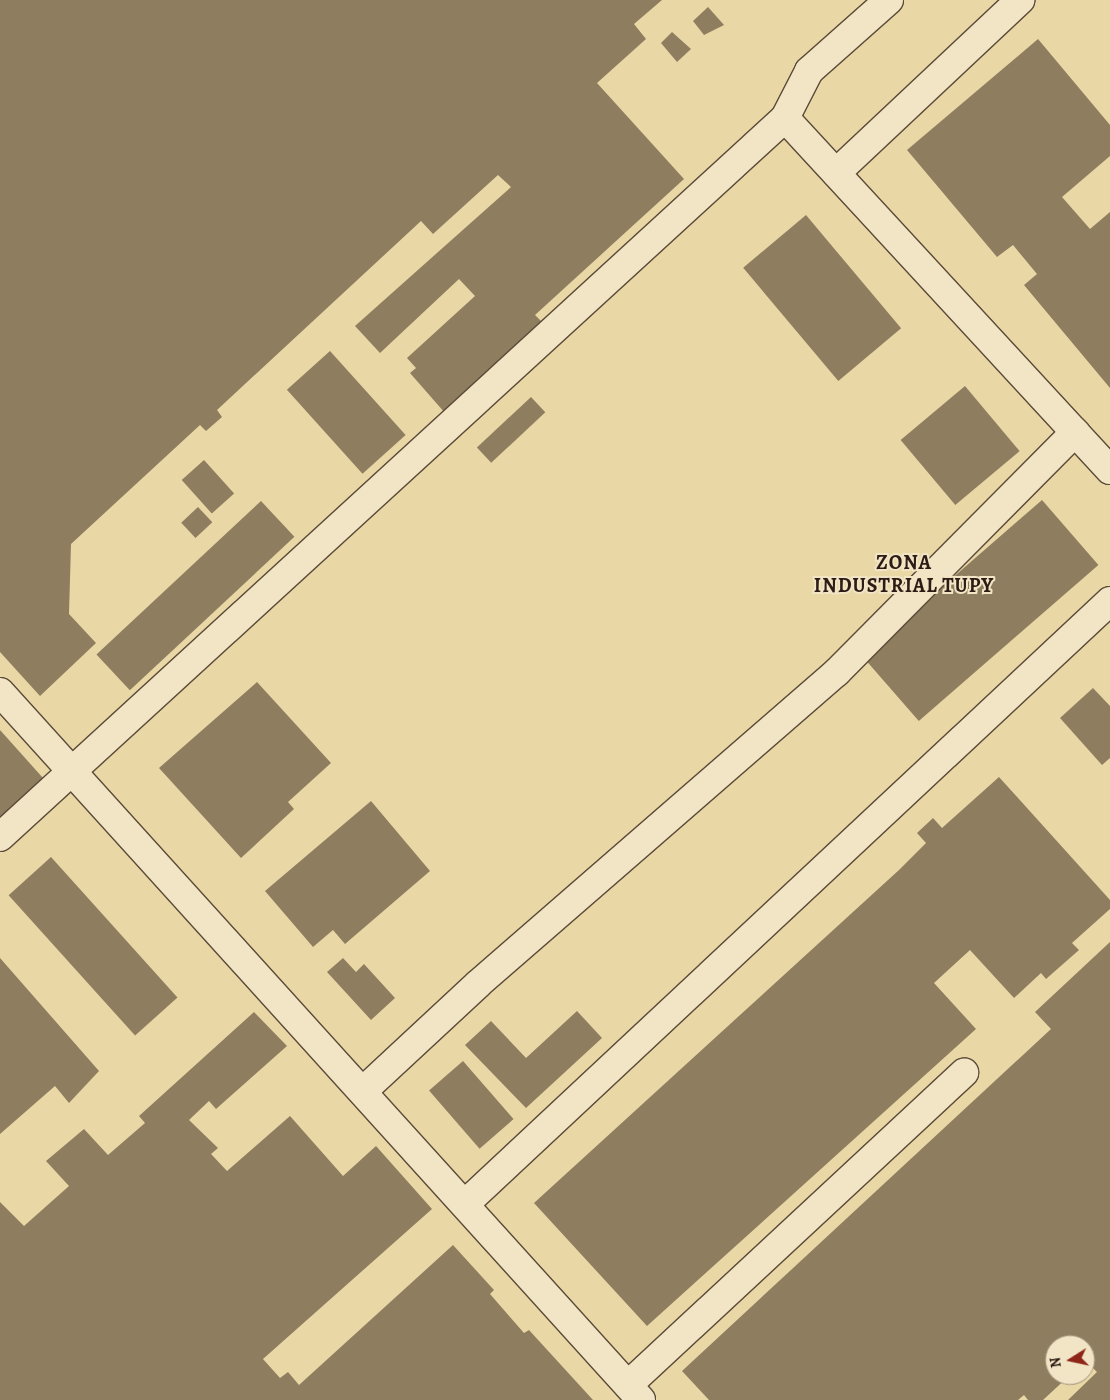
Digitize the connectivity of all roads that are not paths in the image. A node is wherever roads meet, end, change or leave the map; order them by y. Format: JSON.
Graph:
{"nodes":[{"id":1,"x":889,"y":0,"type":"edge"},
{"id":2,"x":1020,"y":0,"type":"edge"},
{"id":3,"x":785,"y":118,"type":"junction"},
{"id":4,"x":836,"y":173,"type":"junction"},
{"id":5,"x":1075,"y":432,"type":"junction"},
{"id":6,"x":1110,"y":470,"type":"edge"},
{"id":7,"x":1110,"y":601,"type":"edge"},
{"id":8,"x":0,"y":692,"type":"edge"},
{"id":9,"x":72,"y":770,"type":"junction"},
{"id":10,"x":0,"y":837,"type":"edge"},
{"id":11,"x":964,"y":1073,"type":"dead end"},
{"id":12,"x":362,"y":1091,"type":"junction"},
{"id":13,"x":465,"y":1204,"type":"junction"},
{"id":14,"x":635,"y":1393,"type":"edge"}],
"edges":[{"from":1,"to":3,"type":"lane"},
{"from":2,"to":4,"type":"lane"},
{"from":3,"to":4,"type":"lane"},
{"from":3,"to":9,"type":"lane"},
{"from":4,"to":5,"type":"lane"},
{"from":5,"to":6,"type":"lane"},
{"from":5,"to":12,"type":"lane"},
{"from":7,"to":13,"type":"lane"},
{"from":8,"to":9,"type":"lane"},
{"from":9,"to":10,"type":"lane"},
{"from":9,"to":12,"type":"lane"},
{"from":11,"to":14,"type":"lane"},
{"from":12,"to":13,"type":"lane"},
{"from":13,"to":14,"type":"lane"}]}
